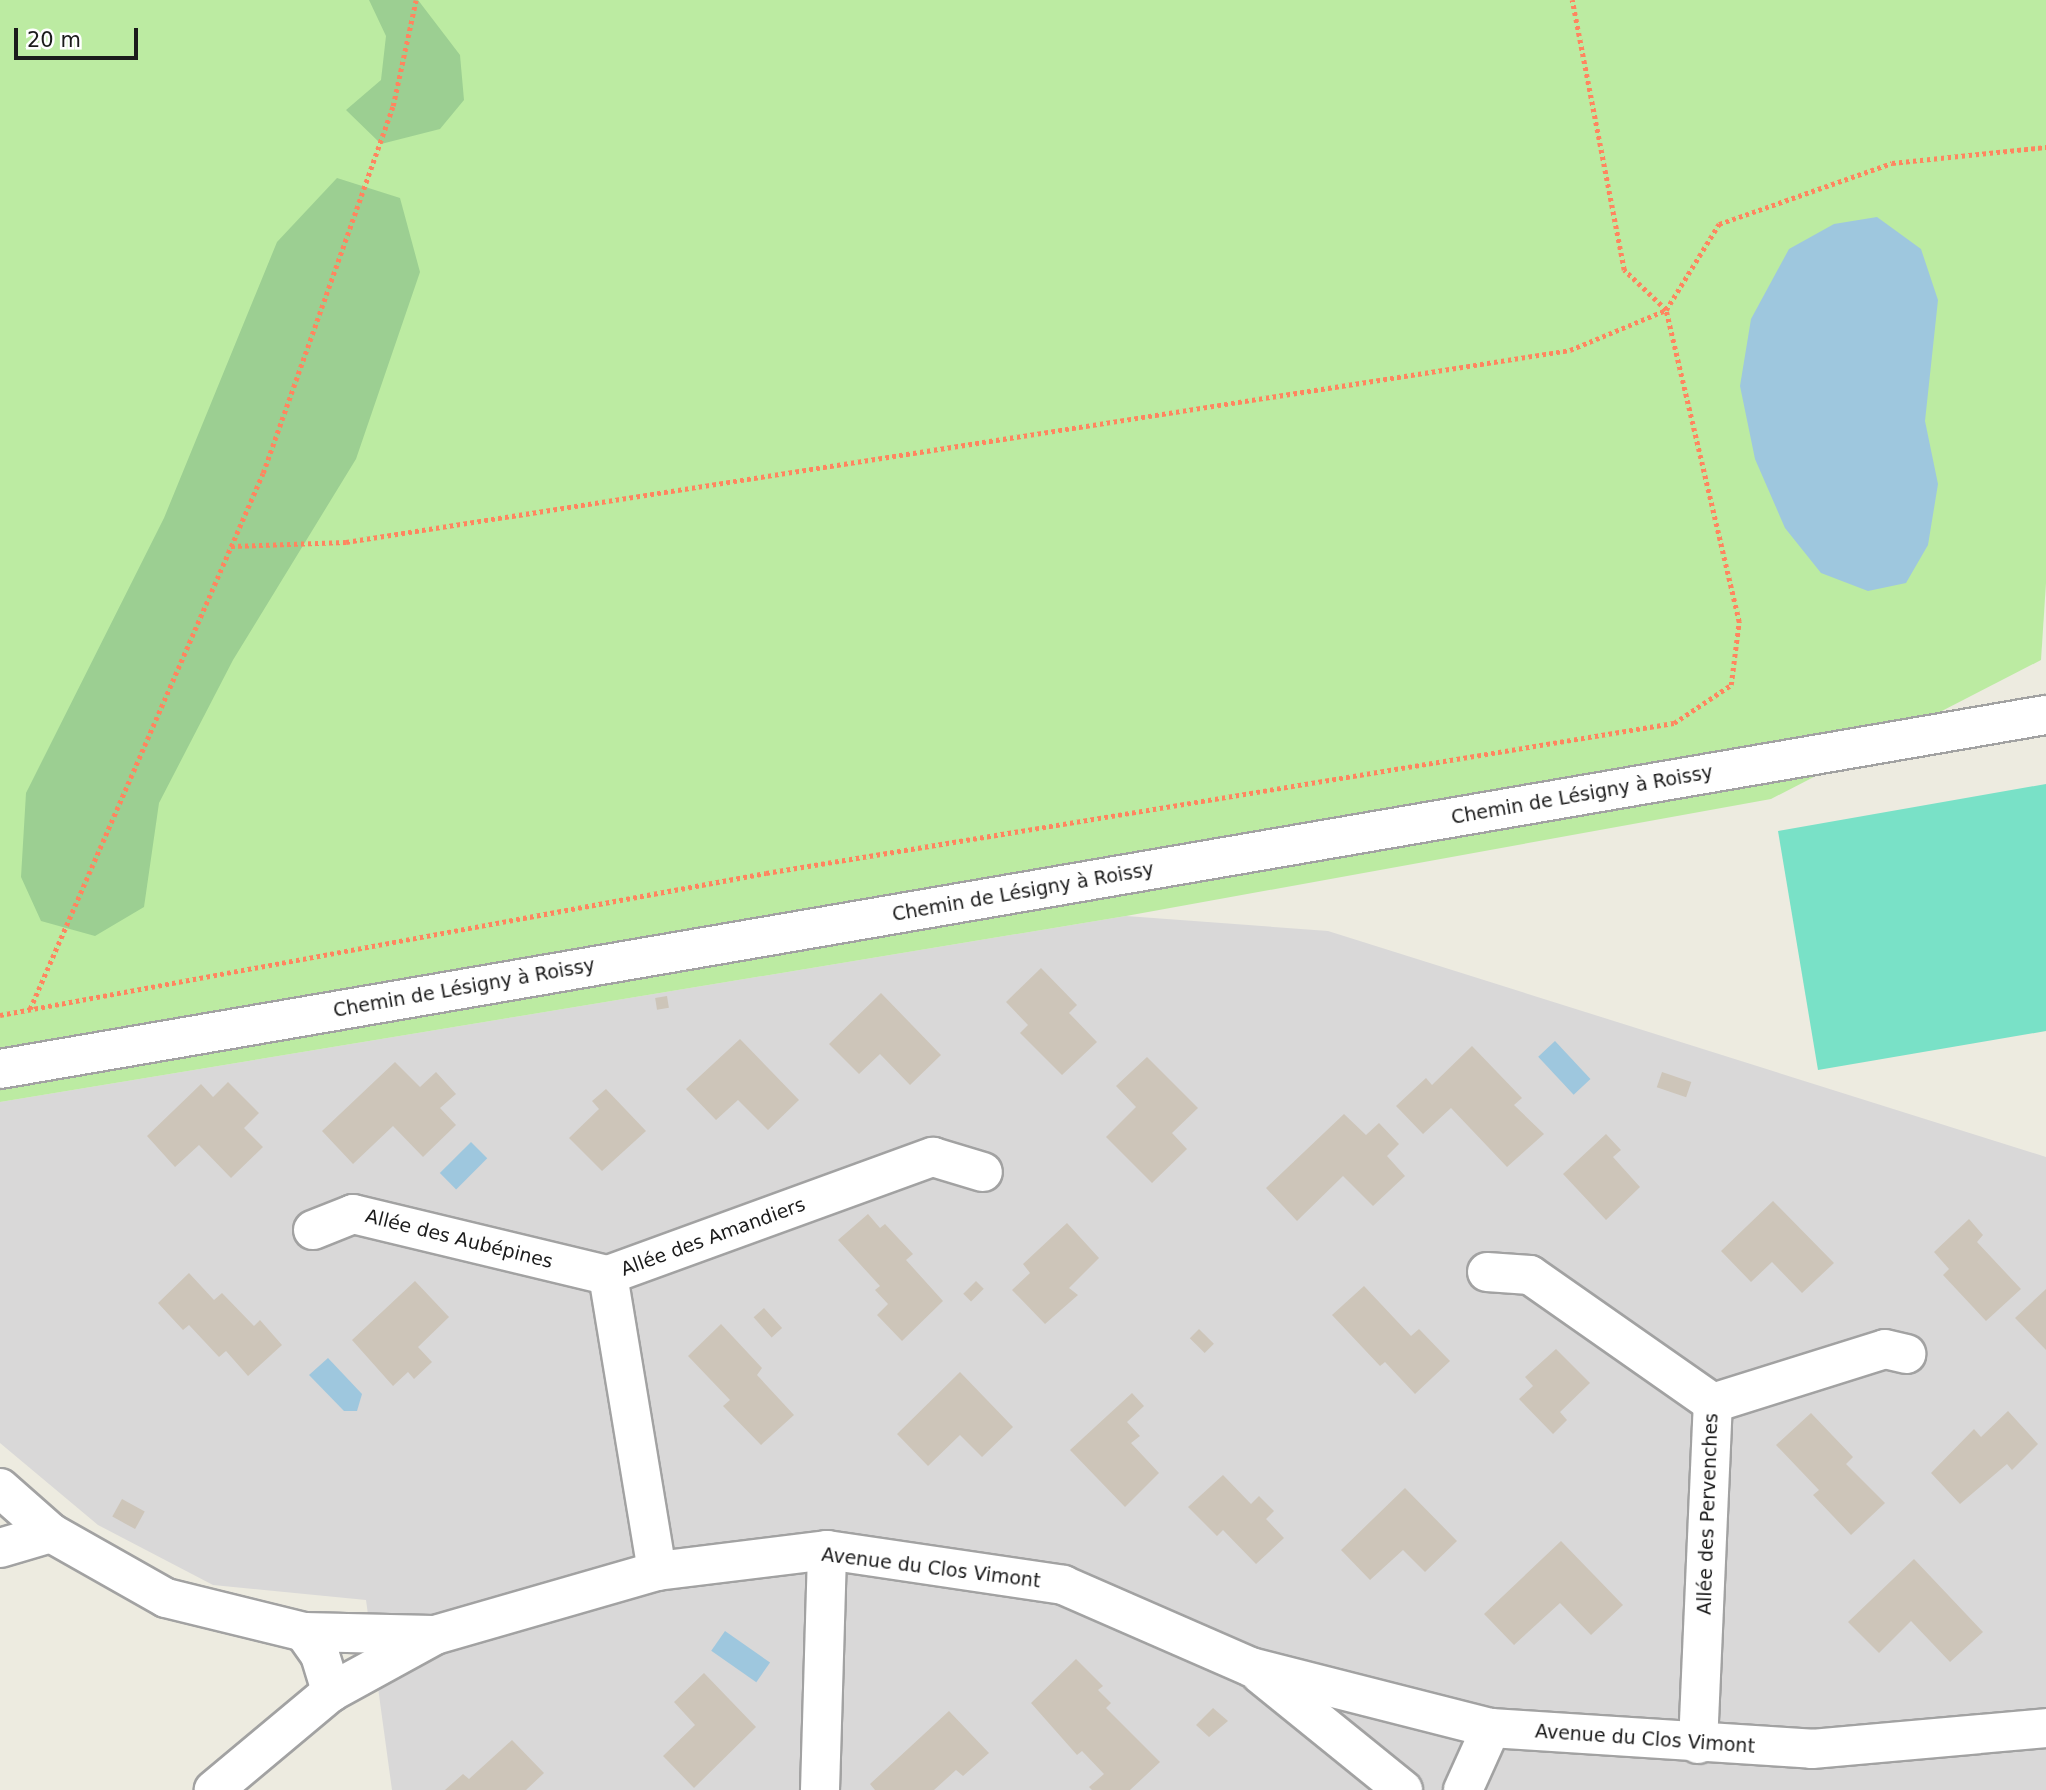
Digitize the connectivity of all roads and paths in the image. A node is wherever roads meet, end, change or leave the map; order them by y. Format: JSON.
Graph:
{"nodes":[{"id":1,"x":416,"y":0,"type":"edge"},
{"id":2,"x":1572,"y":0,"type":"edge"},
{"id":3,"x":2046,"y":146,"type":"edge"},
{"id":4,"x":1666,"y":310,"type":"junction"},
{"id":5,"x":231,"y":546,"type":"junction"},
{"id":6,"x":2046,"y":715,"type":"edge"},
{"id":7,"x":29,"y":1009,"type":"junction"},
{"id":8,"x":0,"y":1015,"type":"edge"},
{"id":9,"x":0,"y":1069,"type":"edge"},
{"id":10,"x":983,"y":1172,"type":"dead end"},
{"id":11,"x":313,"y":1230,"type":"dead end"},
{"id":12,"x":1487,"y":1272,"type":"dead end"},
{"id":13,"x":608,"y":1275,"type":"junction"},
{"id":14,"x":1906,"y":1354,"type":"dead end"},
{"id":15,"x":1713,"y":1403,"type":"junction"},
{"id":16,"x":0,"y":1488,"type":"edge"},
{"id":17,"x":51,"y":1533,"type":"junction"},
{"id":18,"x":0,"y":1548,"type":"edge"},
{"id":19,"x":827,"y":1550,"type":"junction"},
{"id":20,"x":657,"y":1571,"type":"junction"},
{"id":21,"x":304,"y":1632,"type":"junction"},
{"id":22,"x":435,"y":1634,"type":"junction"},
{"id":23,"x":1251,"y":1667,"type":"junction"},
{"id":24,"x":331,"y":1692,"type":"junction"},
{"id":25,"x":1491,"y":1728,"type":"junction"},
{"id":26,"x":2046,"y":1728,"type":"edge"},
{"id":27,"x":1698,"y":1744,"type":"junction"},
{"id":28,"x":214,"y":1790,"type":"edge"},
{"id":29,"x":820,"y":1790,"type":"edge"},
{"id":30,"x":1403,"y":1790,"type":"edge"},
{"id":31,"x":1462,"y":1790,"type":"edge"}],
"edges":[{"from":1,"to":5,"type":"path"},
{"from":2,"to":4,"type":"path"},
{"from":3,"to":4,"type":"path"},
{"from":4,"to":5,"type":"path"},
{"from":4,"to":7,"type":"path"},
{"from":5,"to":7,"type":"path"},
{"from":6,"to":9,"type":"street","name":"Chemin de Lésigny à Roissy"},
{"from":7,"to":8,"type":"path"},
{"from":10,"to":13,"type":"street","name":"Allée des Amandiers"},
{"from":11,"to":13,"type":"street","name":"Allée des Aubépines"},
{"from":12,"to":15,"type":"street"},
{"from":13,"to":20,"type":"street","name":"Allée des Amandiers"},
{"from":14,"to":15,"type":"street","name":"Allée des Pervenches"},
{"from":15,"to":27,"type":"street","name":"Allée des Pervenches"},
{"from":16,"to":17,"type":"street","name":"Avenue du Clos Vimont"},
{"from":17,"to":18,"type":"street"},
{"from":17,"to":21,"type":"street","name":"Avenue du Clos Vimont"},
{"from":19,"to":20,"type":"street","name":"Avenue du Clos Vimont"},
{"from":19,"to":23,"type":"street","name":"Avenue du Clos Vimont"},
{"from":19,"to":29,"type":"street"},
{"from":20,"to":22,"type":"street","name":"Avenue du Clos Vimont"},
{"from":21,"to":22,"type":"street","name":"Avenue du Clos Vimont"},
{"from":21,"to":24,"type":"street"},
{"from":22,"to":24,"type":"street","name":"Avenue du Clos Vimont"},
{"from":23,"to":25,"type":"street","name":"Avenue du Clos Vimont"},
{"from":23,"to":30,"type":"street","name":"Avenue du Clos Vimont"},
{"from":24,"to":28,"type":"street","name":"Avenue du Clos Vimont"},
{"from":25,"to":27,"type":"street","name":"Avenue du Clos Vimont"},
{"from":25,"to":31,"type":"street"},
{"from":26,"to":27,"type":"street","name":"Avenue du Clos Vimont"}]}
